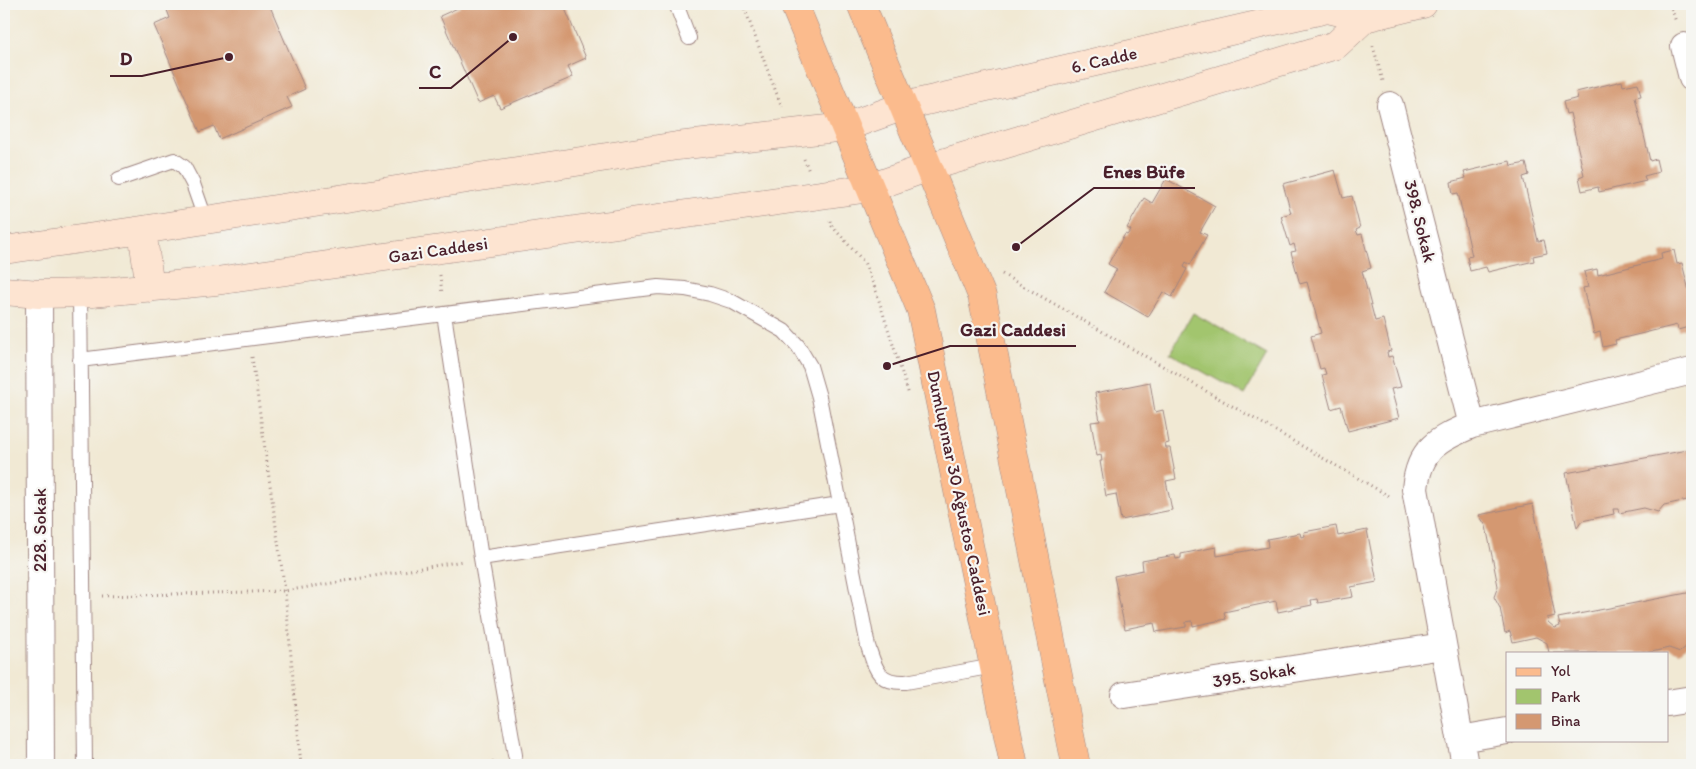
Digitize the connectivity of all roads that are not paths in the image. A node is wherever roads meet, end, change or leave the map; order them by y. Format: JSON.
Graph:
{"nodes":[{"id":1,"x":676,"y":4,"type":"edge"},
{"id":2,"x":794,"y":4,"type":"edge"},
{"id":3,"x":861,"y":4,"type":"edge"},
{"id":4,"x":1423,"y":4,"type":"edge"},
{"id":5,"x":1365,"y":18,"type":"junction"},
{"id":6,"x":689,"y":38,"type":"dead end"},
{"id":7,"x":1684,"y":46,"type":"dead end"},
{"id":8,"x":1692,"y":78,"type":"edge"},
{"id":9,"x":1390,"y":105,"type":"road end"},
{"id":10,"x":904,"y":106,"type":"junction"},
{"id":11,"x":845,"y":127,"type":"junction"},
{"id":12,"x":929,"y":167,"type":"junction"},
{"id":13,"x":119,"y":179,"type":"dead end"},
{"id":14,"x":870,"y":188,"type":"junction"},
{"id":15,"x":206,"y":221,"type":"junction"},
{"id":16,"x":142,"y":230,"type":"junction"},
{"id":17,"x":4,"y":250,"type":"edge"},
{"id":18,"x":150,"y":288,"type":"junction"},
{"id":19,"x":4,"y":291,"type":"edge"},
{"id":20,"x":80,"y":293,"type":"junction"},
{"id":21,"x":39,"y":294,"type":"junction"},
{"id":22,"x":444,"y":314,"type":"junction"},
{"id":23,"x":80,"y":360,"type":"junction"},
{"id":24,"x":1692,"y":371,"type":"edge"},
{"id":25,"x":1472,"y":426,"type":"junction"},
{"id":26,"x":840,"y":504,"type":"junction"},
{"id":27,"x":481,"y":558,"type":"junction"},
{"id":28,"x":1443,"y":646,"type":"junction"},
{"id":29,"x":994,"y":666,"type":"junction"},
{"id":30,"x":1124,"y":695,"type":"dead end"},
{"id":31,"x":1692,"y":699,"type":"edge"},
{"id":32,"x":1668,"y":703,"type":"edge"},
{"id":33,"x":1506,"y":731,"type":"edge"},
{"id":34,"x":1460,"y":739,"type":"junction"},
{"id":35,"x":515,"y":755,"type":"dead end"},
{"id":36,"x":41,"y":765,"type":"edge"},
{"id":37,"x":85,"y":765,"type":"edge"},
{"id":38,"x":1014,"y":765,"type":"edge"},
{"id":39,"x":1076,"y":765,"type":"edge"},
{"id":40,"x":1465,"y":765,"type":"edge"}],
"edges":[{"from":1,"to":6,"type":"lane"},
{"from":2,"to":11,"type":"main road","name":"Dumlupınar 30 Ağustos Caddesi"},
{"from":3,"to":10,"type":"main road"},
{"from":4,"to":5,"type":"main road","name":"6. Cadde"},
{"from":5,"to":10,"type":"main road","name":"6. Cadde"},
{"from":5,"to":12,"type":"main road","name":"6. Cadde"},
{"from":7,"to":8,"type":"street"},
{"from":9,"to":25,"type":"street","name":"398. Sokak"},
{"from":10,"to":11,"type":"main road","name":"6. Cadde"},
{"from":10,"to":12,"type":"main road"},
{"from":11,"to":14,"type":"main road","name":"Dumlupınar 30 Ağustos Caddesi"},
{"from":11,"to":15,"type":"main road"},
{"from":12,"to":14,"type":"main road","name":"6. Cadde"},
{"from":12,"to":39,"type":"main road"},
{"from":13,"to":15,"type":"lane"},
{"from":14,"to":18,"type":"main road","name":"Gazi Caddesi"},
{"from":14,"to":29,"type":"main road","name":"Dumlupınar 30 Ağustos Caddesi"},
{"from":15,"to":16,"type":"main road"},
{"from":16,"to":17,"type":"main road"},
{"from":16,"to":18,"type":"main road"},
{"from":18,"to":20,"type":"main road","name":"Gazi Caddesi"},
{"from":19,"to":21,"type":"main road","name":"Gazi Caddesi"},
{"from":20,"to":21,"type":"main road","name":"Gazi Caddesi"},
{"from":20,"to":23,"type":"lane"},
{"from":21,"to":36,"type":"street","name":"228. Sokak"},
{"from":22,"to":23,"type":"lane"},
{"from":22,"to":26,"type":"lane"},
{"from":22,"to":27,"type":"lane"},
{"from":23,"to":37,"type":"lane"},
{"from":24,"to":25,"type":"street"},
{"from":25,"to":28,"type":"street"},
{"from":26,"to":27,"type":"lane"},
{"from":26,"to":29,"type":"lane"},
{"from":27,"to":35,"type":"lane"},
{"from":28,"to":30,"type":"street","name":"395. Sokak"},
{"from":28,"to":34,"type":"street"},
{"from":29,"to":38,"type":"main road","name":"Dumlupınar 30 Ağustos Caddesi"},
{"from":31,"to":32,"type":"street"},
{"from":33,"to":34,"type":"street"},
{"from":34,"to":40,"type":"street"}]}
